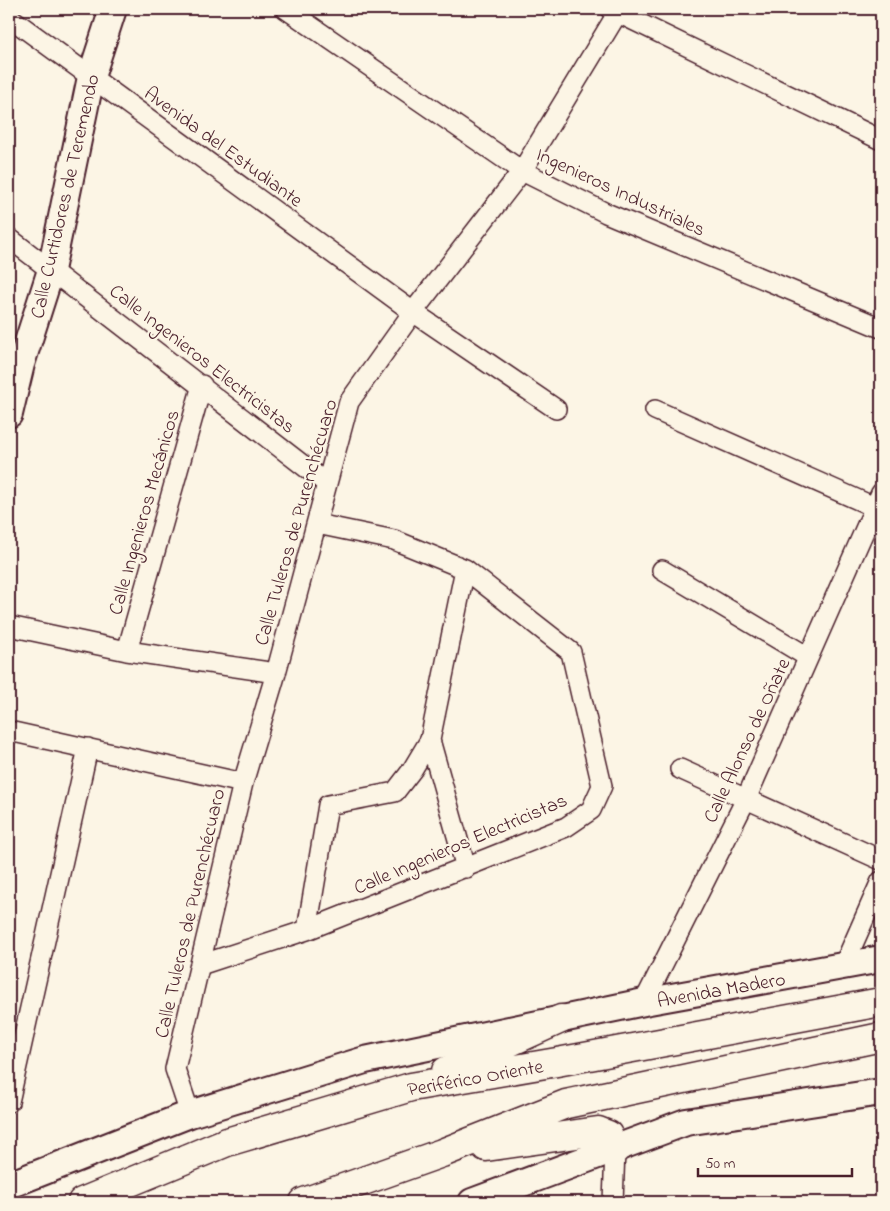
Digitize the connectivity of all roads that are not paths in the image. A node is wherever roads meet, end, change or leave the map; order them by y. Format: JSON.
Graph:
{"nodes":[{"id":1,"x":113,"y":9,"type":"edge"},
{"id":2,"x":290,"y":10,"type":"edge"},
{"id":3,"x":616,"y":10,"type":"edge"},
{"id":4,"x":9,"y":17,"type":"edge"},
{"id":5,"x":91,"y":77,"type":"junction"},
{"id":6,"x":881,"y":140,"type":"edge"},
{"id":7,"x":522,"y":171,"type":"junction"},
{"id":8,"x":9,"y":238,"type":"edge"},
{"id":9,"x":51,"y":270,"type":"junction"},
{"id":10,"x":413,"y":312,"type":"junction"},
{"id":11,"x":881,"y":328,"type":"edge"},
{"id":12,"x":15,"y":364,"type":"edge"},
{"id":13,"x":202,"y":385,"type":"junction"},
{"id":14,"x":556,"y":409,"type":"dead end"},
{"id":15,"x":655,"y":410,"type":"dead end"},
{"id":16,"x":9,"y":414,"type":"edge"},
{"id":17,"x":326,"y":482,"type":"junction"},
{"id":18,"x":879,"y":504,"type":"edge"},
{"id":19,"x":317,"y":524,"type":"junction"},
{"id":20,"x":464,"y":569,"type":"junction"},
{"id":21,"x":662,"y":570,"type":"dead end"},
{"id":22,"x":9,"y":626,"type":"edge"},
{"id":23,"x":127,"y":651,"type":"junction"},
{"id":24,"x":808,"y":657,"type":"junction"},
{"id":25,"x":276,"y":674,"type":"junction"},
{"id":26,"x":9,"y":731,"type":"edge"},
{"id":27,"x":430,"y":740,"type":"junction"},
{"id":28,"x":88,"y":748,"type":"junction"},
{"id":29,"x":680,"y":769,"type":"dead end"},
{"id":30,"x":243,"y":783,"type":"junction"},
{"id":31,"x":746,"y":799,"type":"junction"},
{"id":32,"x":881,"y":860,"type":"edge"},
{"id":33,"x":466,"y":868,"type":"junction"},
{"id":34,"x":881,"y":881,"type":"edge"},
{"id":35,"x":307,"y":930,"type":"junction"},
{"id":36,"x":881,"y":959,"type":"edge"},
{"id":37,"x":200,"y":965,"type":"junction"},
{"id":38,"x":843,"y":967,"type":"junction"},
{"id":39,"x":644,"y":1002,"type":"junction"},
{"id":40,"x":881,"y":1002,"type":"edge"},
{"id":41,"x":561,"y":1019,"type":"junction"},
{"id":42,"x":881,"y":1038,"type":"edge"},
{"id":43,"x":411,"y":1086,"type":"junction"},
{"id":44,"x":881,"y":1092,"type":"edge"},
{"id":45,"x":9,"y":1102,"type":"edge"},
{"id":46,"x":190,"y":1114,"type":"junction"},
{"id":47,"x":616,"y":1150,"type":"junction"},
{"id":48,"x":442,"y":1153,"type":"junction"},
{"id":49,"x":9,"y":1185,"type":"edge"},
{"id":50,"x":82,"y":1202,"type":"edge"},
{"id":51,"x":304,"y":1202,"type":"edge"},
{"id":52,"x":472,"y":1202,"type":"edge"},
{"id":53,"x":613,"y":1202,"type":"edge"}],
"edges":[{"from":1,"to":5,"type":"street","name":"Calle Curtidores de Teremendo"},
{"from":2,"to":7,"type":"street","name":"Ingenieros Industriales"},
{"from":3,"to":6,"type":"street"},
{"from":3,"to":7,"type":"street","name":"Calle Tuleros de Purenchécuaro"},
{"from":4,"to":5,"type":"street","name":"Avenida del Estudiante"},
{"from":5,"to":9,"type":"street","name":"Calle Curtidores de Teremendo"},
{"from":5,"to":10,"type":"street","name":"Avenida del Estudiante"},
{"from":7,"to":10,"type":"street","name":"Calle Tuleros de Purenchécuaro"},
{"from":7,"to":11,"type":"street","name":"Ingenieros Industriales"},
{"from":8,"to":9,"type":"street","name":"Calle Ingenieros Electricistas"},
{"from":9,"to":12,"type":"street","name":"Calle Curtidores de Teremendo"},
{"from":9,"to":13,"type":"street","name":"Calle Ingenieros Electricistas"},
{"from":10,"to":14,"type":"street","name":"Avenida del Estudiante"},
{"from":10,"to":17,"type":"street","name":"Calle Tuleros de Purenchécuaro"},
{"from":12,"to":16,"type":"street","name":"Calle Curtidores de Teremendo"},
{"from":13,"to":17,"type":"street","name":"Calle Ingenieros Electricistas"},
{"from":13,"to":23,"type":"street","name":"Calle Ingenieros Mecánicos"},
{"from":15,"to":18,"type":"street"},
{"from":17,"to":19,"type":"street","name":"Calle Tuleros de Purenchécuaro"},
{"from":18,"to":24,"type":"street","name":"Calle Alonso de Oñate"},
{"from":19,"to":20,"type":"street","name":"Calle Ingenieros Electricistas"},
{"from":19,"to":25,"type":"street","name":"Calle Tuleros de Purenchécuaro"},
{"from":20,"to":27,"type":"street"},
{"from":20,"to":33,"type":"street","name":"Calle Ingenieros Electricistas"},
{"from":21,"to":24,"type":"street"},
{"from":22,"to":23,"type":"street"},
{"from":23,"to":25,"type":"street"},
{"from":24,"to":31,"type":"street","name":"Calle Alonso de Oñate"},
{"from":25,"to":30,"type":"street","name":"Calle Tuleros de Purenchécuaro"},
{"from":26,"to":28,"type":"street"},
{"from":27,"to":33,"type":"street"},
{"from":27,"to":35,"type":"street"},
{"from":28,"to":30,"type":"street"},
{"from":28,"to":45,"type":"street"},
{"from":29,"to":31,"type":"street"},
{"from":30,"to":37,"type":"street","name":"Calle Tuleros de Purenchécuaro"},
{"from":31,"to":32,"type":"street"},
{"from":31,"to":39,"type":"street","name":"Calle Alonso de Oñate"},
{"from":33,"to":35,"type":"street","name":"Calle Ingenieros Electricistas"},
{"from":34,"to":38,"type":"street"},
{"from":35,"to":37,"type":"street","name":"Calle Ingenieros Electricistas"},
{"from":36,"to":38,"type":"street","name":"Avenida Madero"},
{"from":37,"to":46,"type":"street","name":"Calle Tuleros de Purenchécuaro"},
{"from":38,"to":39,"type":"street","name":"Avenida Madero"},
{"from":39,"to":41,"type":"street","name":"Avenida Madero"},
{"from":40,"to":43,"type":"highway","name":"Periférico Oriente"},
{"from":41,"to":43,"type":"highway"},
{"from":41,"to":46,"type":"street","name":"Avenida Madero"},
{"from":42,"to":48,"type":"highway"},
{"from":43,"to":50,"type":"highway","name":"Periférico Oriente"},
{"from":44,"to":47,"type":"street"},
{"from":46,"to":49,"type":"street","name":"Avenida Madero"},
{"from":47,"to":48,"type":"highway"},
{"from":47,"to":52,"type":"street"},
{"from":47,"to":53,"type":"street"},
{"from":48,"to":51,"type":"highway"}]}
